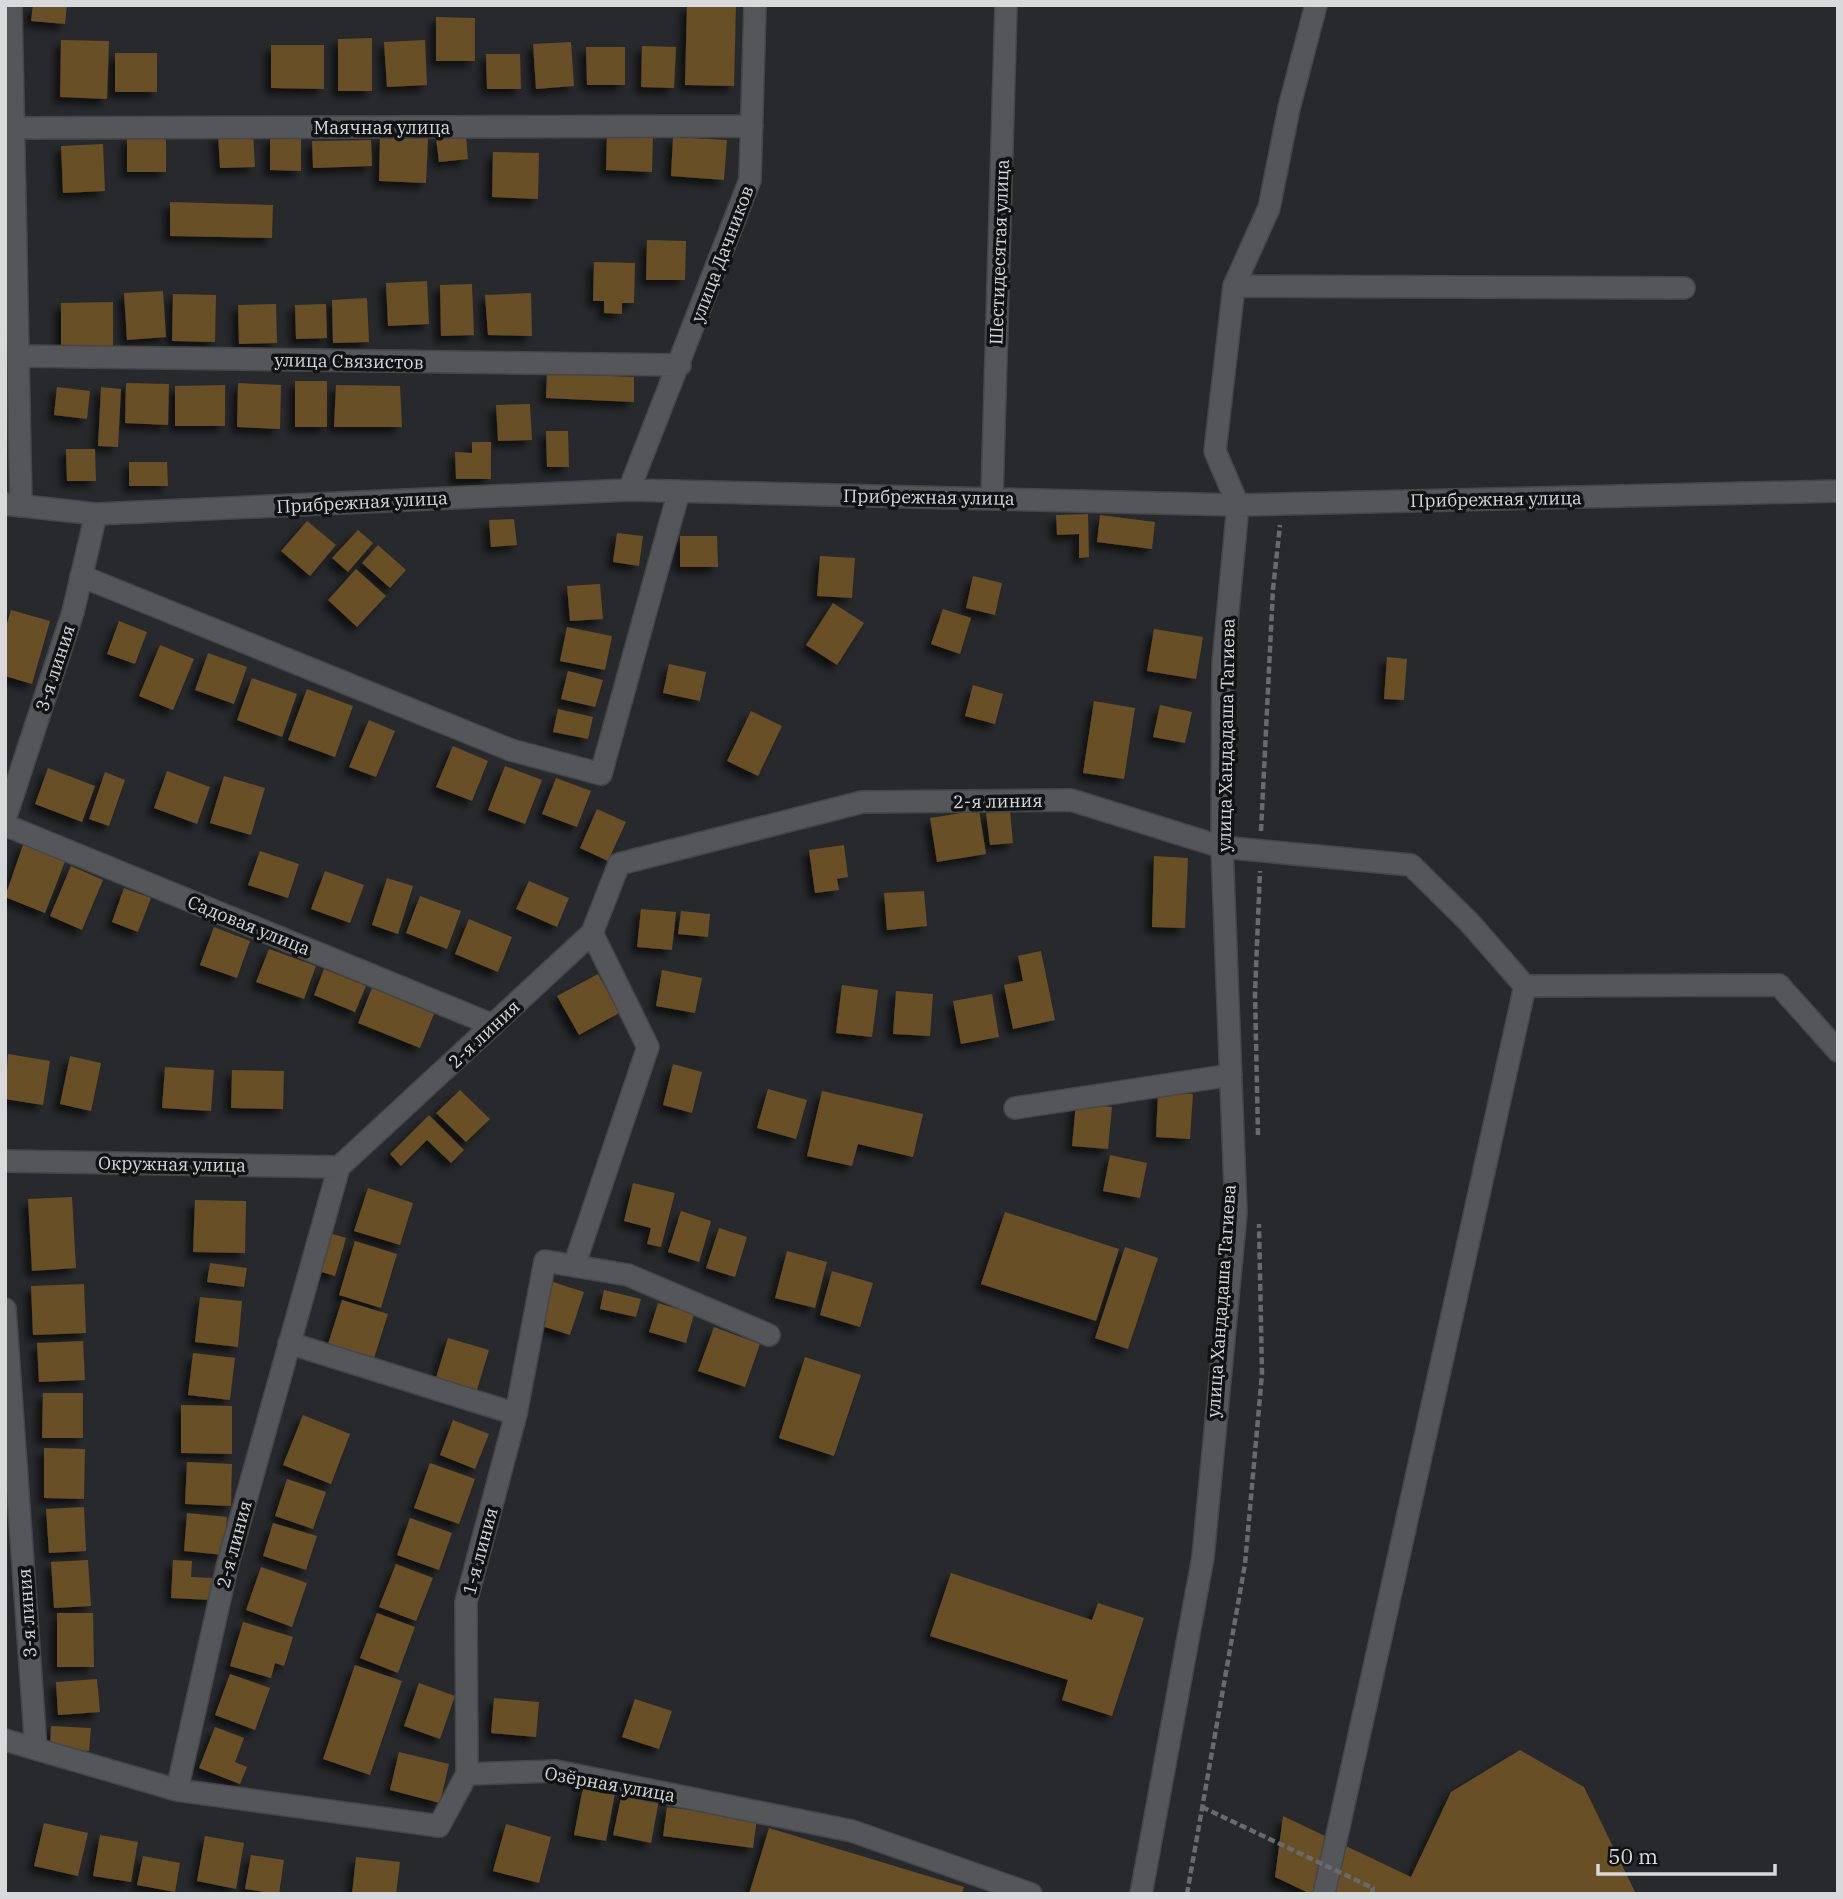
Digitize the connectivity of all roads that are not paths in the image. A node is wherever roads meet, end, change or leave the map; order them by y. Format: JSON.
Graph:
{"nodes":[{"id":1,"x":11,"y":5,"type":"edge"},
{"id":2,"x":755,"y":5,"type":"edge"},
{"id":3,"x":1006,"y":5,"type":"edge"},
{"id":4,"x":1316,"y":5,"type":"edge"},
{"id":5,"x":752,"y":127,"type":"junction"},
{"id":6,"x":12,"y":128,"type":"junction"},
{"id":7,"x":1234,"y":286,"type":"junction"},
{"id":8,"x":1684,"y":288,"type":"dead end"},
{"id":9,"x":18,"y":356,"type":"junction"},
{"id":10,"x":680,"y":365,"type":"junction"},
{"id":11,"x":629,"y":490,"type":"junction"},
{"id":12,"x":679,"y":491,"type":"junction"},
{"id":13,"x":1838,"y":491,"type":"edge"},
{"id":14,"x":992,"y":498,"type":"junction"},
{"id":15,"x":13,"y":505,"type":"edge"},
{"id":16,"x":1238,"y":505,"type":"junction"},
{"id":17,"x":96,"y":514,"type":"junction"},
{"id":18,"x":81,"y":576,"type":"junction"},
{"id":19,"x":5,"y":819,"type":"edge"},
{"id":20,"x":5,"y":825,"type":"edge"},
{"id":21,"x":1220,"y":846,"type":"junction"},
{"id":22,"x":592,"y":933,"type":"junction"},
{"id":23,"x":1525,"y":986,"type":"junction"},
{"id":24,"x":493,"y":1025,"type":"junction"},
{"id":25,"x":1838,"y":1051,"type":"edge"},
{"id":26,"x":1229,"y":1076,"type":"junction"},
{"id":27,"x":1015,"y":1108,"type":"dead end"},
{"id":28,"x":5,"y":1161,"type":"edge"},
{"id":29,"x":339,"y":1167,"type":"junction"},
{"id":30,"x":574,"y":1266,"type":"junction"},
{"id":31,"x":5,"y":1309,"type":"edge"},
{"id":32,"x":769,"y":1335,"type":"dead end"},
{"id":33,"x":289,"y":1343,"type":"junction"},
{"id":34,"x":516,"y":1414,"type":"junction"},
{"id":35,"x":5,"y":1740,"type":"edge"},
{"id":36,"x":36,"y":1749,"type":"junction"},
{"id":37,"x":467,"y":1774,"type":"junction"},
{"id":38,"x":177,"y":1790,"type":"junction"},
{"id":39,"x":1031,"y":1894,"type":"edge"},
{"id":40,"x":1139,"y":1894,"type":"edge"},
{"id":41,"x":1324,"y":1894,"type":"edge"}],
"edges":[{"from":1,"to":6,"type":"street"},
{"from":2,"to":5,"type":"street","name":"улица Дачников"},
{"from":3,"to":14,"type":"street","name":"Шестидесятая улица"},
{"from":4,"to":7,"type":"street"},
{"from":5,"to":6,"type":"street","name":"Маячная улица"},
{"from":5,"to":10,"type":"street","name":"улица Дачников"},
{"from":6,"to":9,"type":"street"},
{"from":7,"to":8,"type":"street"},
{"from":7,"to":16,"type":"street"},
{"from":9,"to":10,"type":"street","name":"улица Связистов"},
{"from":9,"to":15,"type":"street"},
{"from":10,"to":11,"type":"street","name":"улица Дачников"},
{"from":11,"to":12,"type":"street","name":"Прибрежная улица"},
{"from":11,"to":17,"type":"street","name":"Прибрежная улица"},
{"from":12,"to":14,"type":"street","name":"Прибрежная улица"},
{"from":12,"to":18,"type":"street"},
{"from":13,"to":16,"type":"street","name":"Прибрежная улица"},
{"from":14,"to":16,"type":"street","name":"Прибрежная улица"},
{"from":15,"to":17,"type":"street","name":"Прибрежная улица"},
{"from":16,"to":21,"type":"street","name":"улица Хандадаша Тагиева"},
{"from":17,"to":18,"type":"street","name":"3-я линия"},
{"from":18,"to":19,"type":"street","name":"3-я линия"},
{"from":20,"to":24,"type":"street","name":"Садовая улица"},
{"from":21,"to":22,"type":"street","name":"2-я линия"},
{"from":21,"to":23,"type":"street"},
{"from":21,"to":26,"type":"street","name":"улица Хандадаша Тагиева"},
{"from":22,"to":24,"type":"street","name":"2-я линия"},
{"from":22,"to":30,"type":"street"},
{"from":23,"to":25,"type":"street"},
{"from":23,"to":41,"type":"street"},
{"from":24,"to":29,"type":"street","name":"2-я линия"},
{"from":26,"to":27,"type":"street"},
{"from":26,"to":40,"type":"street","name":"улица Хандадаша Тагиева"},
{"from":28,"to":29,"type":"street","name":"Окружная улица"},
{"from":29,"to":33,"type":"street","name":"2-я линия"},
{"from":30,"to":32,"type":"street"},
{"from":30,"to":34,"type":"street","name":"1-я линия"},
{"from":31,"to":36,"type":"street","name":"3-я линия"},
{"from":33,"to":34,"type":"street"},
{"from":33,"to":38,"type":"street","name":"2-я линия"},
{"from":34,"to":37,"type":"street","name":"1-я линия"},
{"from":35,"to":36,"type":"street"},
{"from":36,"to":38,"type":"street"},
{"from":37,"to":38,"type":"street"},
{"from":37,"to":39,"type":"street","name":"Озёрная улица"}]}
